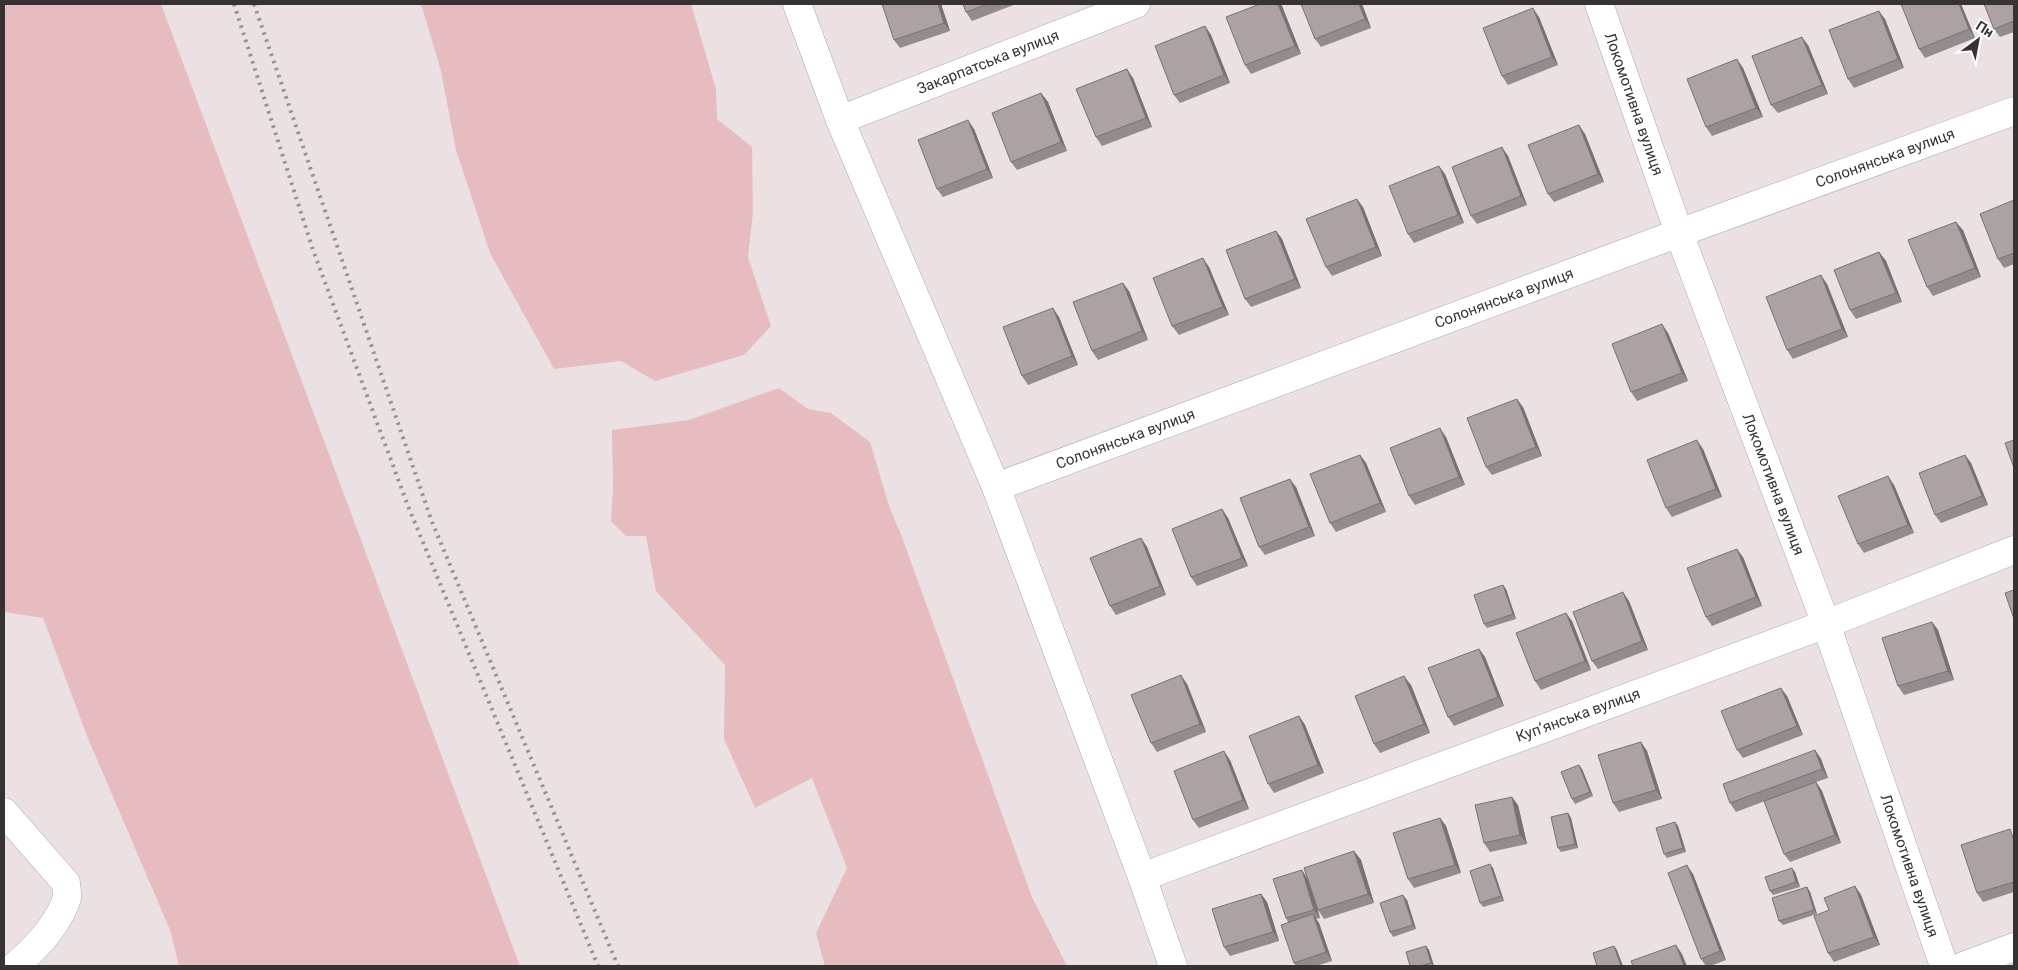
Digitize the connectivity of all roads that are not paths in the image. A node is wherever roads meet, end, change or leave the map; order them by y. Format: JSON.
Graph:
{"nodes":[{"id":1,"x":797,"y":4,"type":"edge"},
{"id":2,"x":1136,"y":4,"type":"edge"},
{"id":3,"x":1599,"y":4,"type":"edge"},
{"id":4,"x":2014,"y":111,"type":"edge"},
{"id":5,"x":840,"y":120,"type":"junction"},
{"id":6,"x":1679,"y":233,"type":"junction"},
{"id":7,"x":996,"y":487,"type":"junction"},
{"id":8,"x":2014,"y":550,"type":"edge"},
{"id":9,"x":1826,"y":624,"type":"junction"},
{"id":10,"x":4,"y":812,"type":"edge"},
{"id":11,"x":1142,"y":877,"type":"junction"},
{"id":12,"x":2014,"y":947,"type":"edge"},
{"id":13,"x":15,"y":966,"type":"edge"},
{"id":14,"x":1172,"y":966,"type":"edge"},
{"id":15,"x":1944,"y":966,"type":"edge"},
{"id":16,"x":1963,"y":966,"type":"edge"}],
"edges":[{"from":1,"to":5,"type":"street"},
{"from":2,"to":5,"type":"street","name":"Закарпатська вулиця"},
{"from":3,"to":6,"type":"street","name":"Локомотивна вулиця"},
{"from":4,"to":6,"type":"street","name":"Солонянська вулиця"},
{"from":5,"to":7,"type":"street"},
{"from":6,"to":7,"type":"street","name":"Солонянська вулиця"},
{"from":6,"to":9,"type":"street","name":"Локомотивна вулиця"},
{"from":7,"to":11,"type":"street"},
{"from":8,"to":9,"type":"street","name":"Купʼянська вулиця"},
{"from":9,"to":11,"type":"street","name":"Купʼянська вулиця"},
{"from":9,"to":15,"type":"street","name":"Локомотивна вулиця"},
{"from":10,"to":13,"type":"street"},
{"from":11,"to":14,"type":"street"},
{"from":12,"to":16,"type":"street"}]}
